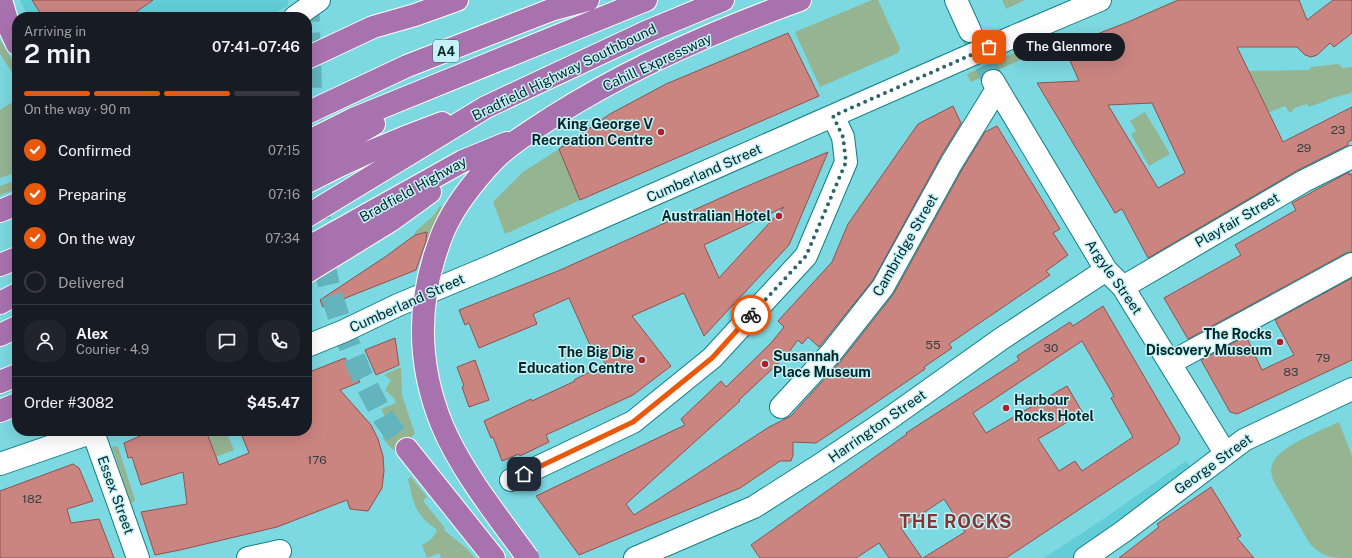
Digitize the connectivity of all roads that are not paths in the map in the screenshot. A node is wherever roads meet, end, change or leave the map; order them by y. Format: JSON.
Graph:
{"nodes":[{"id":1,"x":1,"y":0,"type":"edge"},
{"id":2,"x":319,"y":0,"type":"edge"},
{"id":3,"x":457,"y":0,"type":"edge"},
{"id":4,"x":588,"y":0,"type":"edge"},
{"id":5,"x":646,"y":0,"type":"edge"},
{"id":6,"x":723,"y":0,"type":"edge"},
{"id":7,"x":800,"y":0,"type":"edge"},
{"id":8,"x":956,"y":0,"type":"edge"},
{"id":9,"x":1100,"y":0,"type":"edge"},
{"id":10,"x":302,"y":12,"type":"edge"},
{"id":11,"x":415,"y":15,"type":"junction"},
{"id":12,"x":970,"y":31,"type":"tunnel mouth"},
{"id":13,"x":12,"y":33,"type":"edge"},
{"id":14,"x":312,"y":56,"type":"edge"},
{"id":15,"x":312,"y":71,"type":"edge"},
{"id":16,"x":455,"y":77,"type":"junction"},
{"id":17,"x":995,"y":85,"type":"joint"},
{"id":18,"x":486,"y":107,"type":"junction"},
{"id":19,"x":312,"y":111,"type":"edge"},
{"id":20,"x":833,"y":116,"type":"junction"},
{"id":21,"x":522,"y":138,"type":"junction"},
{"id":22,"x":312,"y":140,"type":"edge"},
{"id":23,"x":488,"y":151,"type":"junction"},
{"id":24,"x":1352,"y":157,"type":"edge"},
{"id":25,"x":312,"y":160,"type":"edge"},
{"id":26,"x":312,"y":179,"type":"edge"},
{"id":27,"x":12,"y":202,"type":"edge"},
{"id":28,"x":0,"y":205,"type":"edge"},
{"id":29,"x":12,"y":206,"type":"edge"},
{"id":30,"x":0,"y":211,"type":"edge"},
{"id":31,"x":312,"y":213,"type":"edge"},
{"id":32,"x":312,"y":245,"type":"edge"},
{"id":33,"x":12,"y":260,"type":"edge"},
{"id":34,"x":1352,"y":264,"type":"edge"},
{"id":35,"x":0,"y":265,"type":"edge"},
{"id":36,"x":312,"y":269,"type":"edge"},
{"id":37,"x":1106,"y":270,"type":"junction"},
{"id":38,"x":1123,"y":286,"type":"junction"},
{"id":39,"x":12,"y":297,"type":"edge"},
{"id":40,"x":0,"y":303,"type":"edge"},
{"id":41,"x":12,"y":329,"type":"edge"},
{"id":42,"x":0,"y":335,"type":"edge"},
{"id":43,"x":312,"y":344,"type":"edge"},
{"id":44,"x":1170,"y":363,"type":"junction"},
{"id":45,"x":12,"y":377,"type":"edge"},
{"id":46,"x":0,"y":382,"type":"edge"},
{"id":47,"x":1352,"y":389,"type":"edge"},
{"id":48,"x":12,"y":406,"type":"edge"},
{"id":49,"x":781,"y":407,"type":"dead end"},
{"id":50,"x":0,"y":411,"type":"edge"},
{"id":51,"x":80,"y":436,"type":"edge"},
{"id":52,"x":96,"y":436,"type":"edge"},
{"id":53,"x":407,"y":449,"type":"tunnel mouth"},
{"id":54,"x":1225,"y":453,"type":"junction"},
{"id":55,"x":0,"y":464,"type":"edge"},
{"id":56,"x":511,"y":480,"type":"dead end"},
{"id":57,"x":280,"y":551,"type":"dead end"},
{"id":58,"x":138,"y":558,"type":"edge"},
{"id":59,"x":248,"y":558,"type":"edge"},
{"id":60,"x":494,"y":558,"type":"edge"},
{"id":61,"x":528,"y":558,"type":"edge"},
{"id":62,"x":635,"y":558,"type":"edge"},
{"id":63,"x":1086,"y":558,"type":"edge"}],
"edges":[{"from":1,"to":13,"type":"highway"},
{"from":2,"to":10,"type":"street"},
{"from":3,"to":11,"type":"highway"},
{"from":4,"to":19,"type":"highway","number":"A4"},
{"from":5,"to":16,"type":"highway"},
{"from":6,"to":18,"type":"highway","name":"Bradfield Highway Southbound"},
{"from":7,"to":21,"type":"highway","name":"Cahill Expressway"},
{"from":8,"to":12,"type":"street"},
{"from":9,"to":20,"type":"street","name":"Cumberland Street","bridge":true},
{"from":11,"to":14,"type":"highway"},
{"from":11,"to":15,"type":"highway"},
{"from":16,"to":22,"type":"highway"},
{"from":16,"to":25,"type":"highway"},
{"from":17,"to":37,"type":"street","name":"Argyle Street"},
{"from":17,"to":49,"type":"street","name":"Cambridge Street"},
{"from":18,"to":26,"type":"highway"},
{"from":18,"to":31,"type":"highway","name":"Bradfield Highway Southbound"},
{"from":20,"to":43,"type":"street","name":"Cumberland Street"},
{"from":20,"to":56,"type":"street"},
{"from":21,"to":23,"type":"highway","name":"Bradfield Highway"},
{"from":21,"to":61,"type":"highway","bridge":true},
{"from":23,"to":32,"type":"highway","name":"Bradfield Highway"},
{"from":23,"to":36,"type":"highway"},
{"from":24,"to":38,"type":"street","name":"Playfair Street"},
{"from":27,"to":28,"type":"highway"},
{"from":29,"to":30,"type":"highway"},
{"from":33,"to":35,"type":"highway"},
{"from":34,"to":44,"type":"street"},
{"from":37,"to":38,"type":"street","name":"Argyle Street"},
{"from":37,"to":62,"type":"street","name":"Harrington Street"},
{"from":38,"to":44,"type":"street","name":"Argyle Street"},
{"from":39,"to":40,"type":"highway"},
{"from":41,"to":42,"type":"highway"},
{"from":44,"to":54,"type":"street","name":"Argyle Street"},
{"from":45,"to":46,"type":"highway"},
{"from":47,"to":54,"type":"street","name":"George Street"},
{"from":48,"to":50,"type":"highway"},
{"from":51,"to":55,"type":"street"},
{"from":52,"to":58,"type":"street","name":"Essex Street"},
{"from":53,"to":60,"type":"highway"},
{"from":54,"to":63,"type":"street","name":"George Street"},
{"from":57,"to":59,"type":"street"}]}
